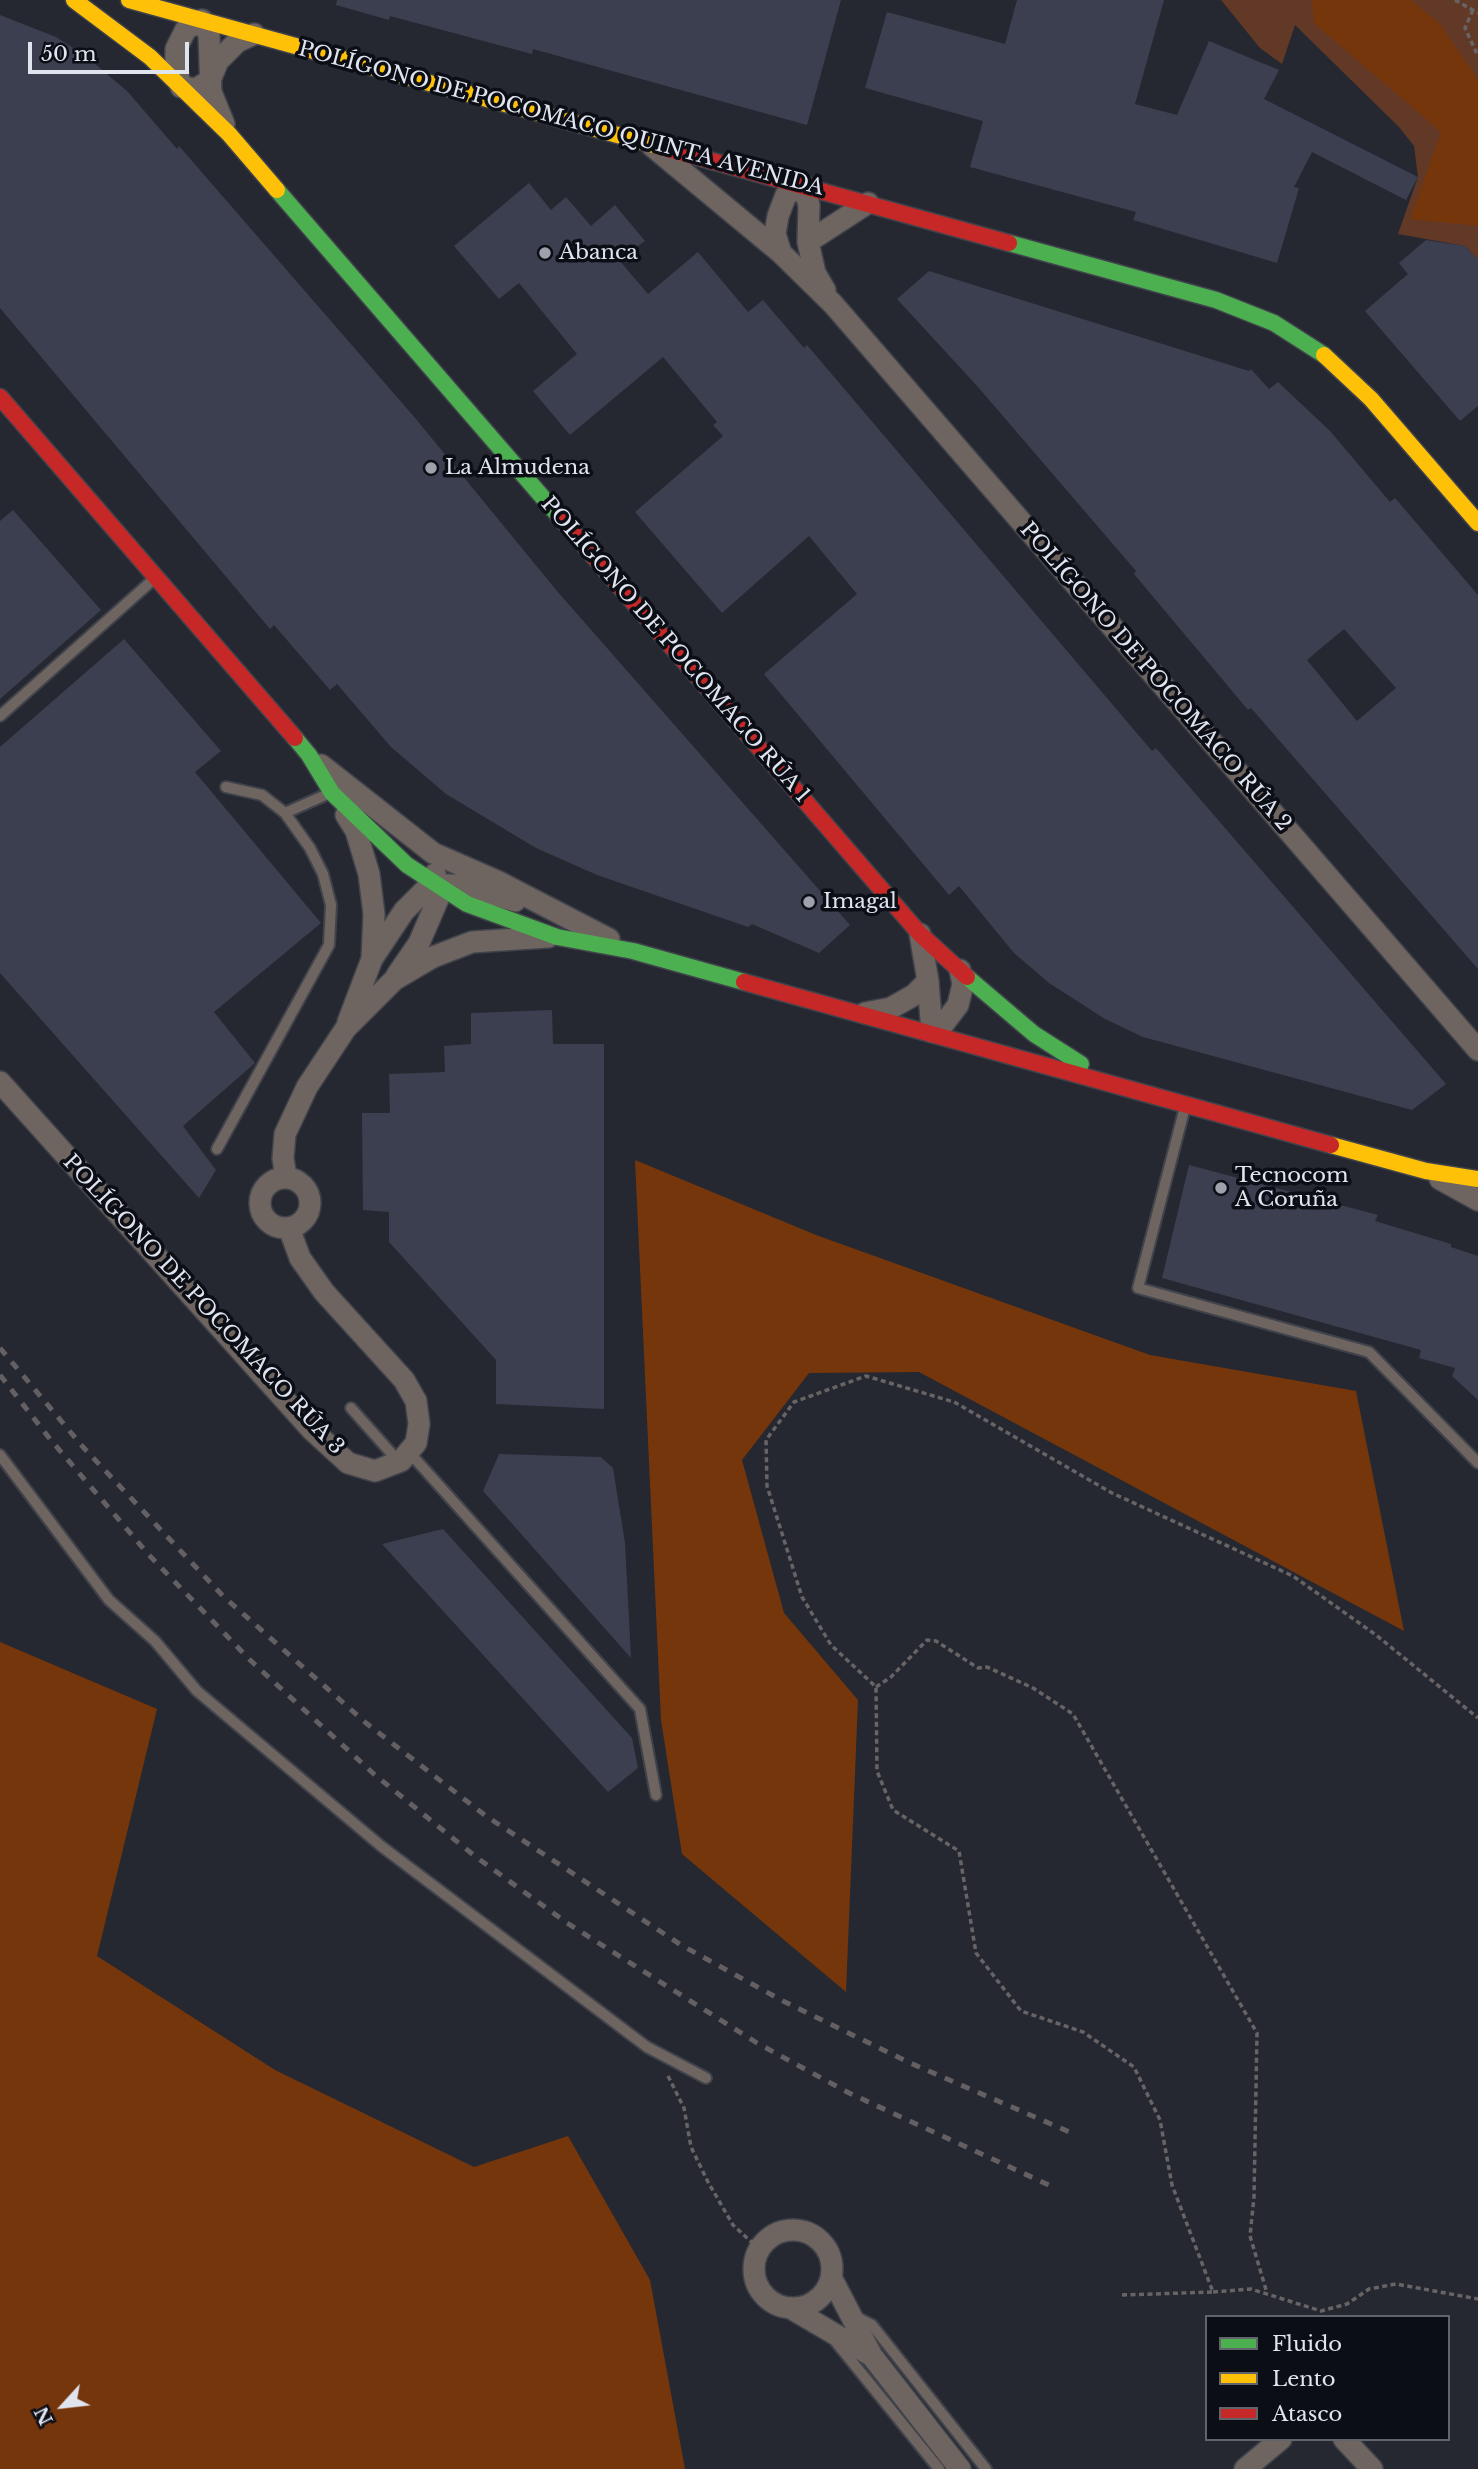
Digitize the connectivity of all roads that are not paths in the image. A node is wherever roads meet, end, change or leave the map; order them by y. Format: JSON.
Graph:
{"nodes":[{"id":1,"x":74,"y":0,"type":"edge"},
{"id":2,"x":129,"y":0,"type":"edge"},
{"id":3,"x":202,"y":20,"type":"junction"},
{"id":4,"x":254,"y":34,"type":"junction"},
{"id":5,"x":210,"y":80,"type":"junction"},
{"id":6,"x":181,"y":86,"type":"junction"},
{"id":7,"x":229,"y":134,"type":"junction"},
{"id":8,"x":648,"y":143,"type":"junction"},
{"id":9,"x":803,"y":186,"type":"junction"},
{"id":10,"x":868,"y":203,"type":"junction"},
{"id":11,"x":808,"y":242,"type":"junction"},
{"id":12,"x":781,"y":253,"type":"junction"},
{"id":13,"x":833,"y":304,"type":"junction"},
{"id":14,"x":0,"y":397,"type":"edge"},
{"id":15,"x":1478,"y":523,"type":"edge"},
{"id":16,"x":156,"y":577,"type":"junction"},
{"id":17,"x":0,"y":716,"type":"edge"},
{"id":18,"x":309,"y":755,"type":"junction"},
{"id":19,"x":226,"y":787,"type":"dead end"},
{"id":20,"x":332,"y":793,"type":"junction"},
{"id":21,"x":285,"y":813,"type":"junction"},
{"id":22,"x":433,"y":853,"type":"junction"},
{"id":23,"x":436,"y":885,"type":"junction"},
{"id":24,"x":557,"y":913,"type":"junction"},
{"id":25,"x":920,"y":934,"type":"junction"},
{"id":26,"x":557,"y":937,"type":"junction"},
{"id":27,"x":633,"y":951,"type":"junction"},
{"id":28,"x":372,"y":959,"type":"junction"},
{"id":29,"x":960,"y":970,"type":"junction"},
{"id":30,"x":394,"y":980,"type":"junction"},
{"id":31,"x":928,"y":981,"type":"junction"},
{"id":32,"x":863,"y":1014,"type":"junction"},
{"id":33,"x":346,"y":1028,"type":"junction"},
{"id":34,"x":932,"y":1032,"type":"junction"},
{"id":35,"x":1478,"y":1049,"type":"edge"},
{"id":36,"x":1101,"y":1078,"type":"junction"},
{"id":37,"x":0,"y":1082,"type":"edge"},
{"id":38,"x":1186,"y":1104,"type":"junction"},
{"id":39,"x":217,"y":1149,"type":"dead end"},
{"id":40,"x":1426,"y":1171,"type":"junction"},
{"id":41,"x":286,"y":1177,"type":"junction"},
{"id":42,"x":1475,"y":1177,"type":"edge"},
{"id":43,"x":1478,"y":1200,"type":"edge"},
{"id":44,"x":289,"y":1228,"type":"junction"},
{"id":45,"x":351,"y":1408,"type":"dead end"},
{"id":46,"x":0,"y":1455,"type":"edge"},
{"id":47,"x":404,"y":1457,"type":"junction"},
{"id":48,"x":1478,"y":1464,"type":"edge"},
{"id":49,"x":656,"y":1796,"type":"dead end"},
{"id":50,"x":706,"y":2078,"type":"dead end"},
{"id":51,"x":832,"y":2279,"type":"junction"},
{"id":52,"x":792,"y":2309,"type":"junction"},
{"id":53,"x":850,"y":2314,"type":"junction"},
{"id":54,"x":826,"y":2329,"type":"junction"},
{"id":55,"x":872,"y":2356,"type":"junction"},
{"id":56,"x":1279,"y":2441,"type":"edge"},
{"id":57,"x":1346,"y":2441,"type":"edge"},
{"id":58,"x":939,"y":2469,"type":"edge"},
{"id":59,"x":960,"y":2469,"type":"edge"},
{"id":60,"x":986,"y":2469,"type":"edge"},
{"id":61,"x":1245,"y":2469,"type":"edge"},
{"id":62,"x":1372,"y":2469,"type":"edge"}],
"edges":[{"from":1,"to":6,"type":"street","name":"POLÍGONO DE POCOMACO RÚA 1"},
{"from":2,"to":3,"type":"street","name":"POLÍGONO DE POCOMACO QUINTA AVENIDA"},
{"from":3,"to":4,"type":"street","name":"POLÍGONO DE POCOMACO QUINTA AVENIDA"},
{"from":3,"to":5,"type":"street"},
{"from":3,"to":6,"type":"street"},
{"from":4,"to":5,"type":"street"},
{"from":4,"to":8,"type":"street","name":"POLÍGONO DE POCOMACO QUINTA AVENIDA"},
{"from":5,"to":6,"type":"street"},
{"from":5,"to":7,"type":"street","name":"POLÍGONO DE POCOMACO RÚA 1"},
{"from":6,"to":7,"type":"street","name":"POLÍGONO DE POCOMACO RÚA 1"},
{"from":7,"to":25,"type":"street","name":"POLÍGONO DE POCOMACO RÚA 1"},
{"from":8,"to":9,"type":"street","name":"POLÍGONO DE POCOMACO QUINTA AVENIDA"},
{"from":8,"to":12,"type":"street","name":"POLÍGONO DE POCOMACO RÚA 2"},
{"from":9,"to":10,"type":"street","name":"POLÍGONO DE POCOMACO QUINTA AVENIDA"},
{"from":9,"to":11,"type":"street","name":"POLÍGONO DE POCOMACO RÚA 2"},
{"from":9,"to":12,"type":"street"},
{"from":10,"to":11,"type":"street","name":"POLÍGONO DE POCOMACO QUINTA AVENIDA"},
{"from":10,"to":15,"type":"street","name":"POLÍGONO DE POCOMACO QUINTA AVENIDA"},
{"from":11,"to":13,"type":"street","name":"POLÍGONO DE POCOMACO RÚA 2"},
{"from":12,"to":13,"type":"street","name":"POLÍGONO DE POCOMACO RÚA 2"},
{"from":13,"to":35,"type":"street","name":"POLÍGONO DE POCOMACO RÚA 2"},
{"from":14,"to":16,"type":"street"},
{"from":16,"to":17,"type":"lane"},
{"from":16,"to":18,"type":"street"},
{"from":18,"to":20,"type":"street"},
{"from":18,"to":22,"type":"street"},
{"from":19,"to":21,"type":"lane"},
{"from":20,"to":21,"type":"lane"},
{"from":20,"to":23,"type":"street"},
{"from":20,"to":28,"type":"street"},
{"from":21,"to":39,"type":"lane"},
{"from":22,"to":23,"type":"street"},
{"from":22,"to":24,"type":"street"},
{"from":23,"to":24,"type":"street"},
{"from":23,"to":26,"type":"street"},
{"from":23,"to":28,"type":"street"},
{"from":23,"to":30,"type":"street"},
{"from":24,"to":27,"type":"street"},
{"from":25,"to":29,"type":"street","name":"POLÍGONO DE POCOMACO RÚA 1"},
{"from":25,"to":31,"type":"street"},
{"from":26,"to":27,"type":"street"},
{"from":26,"to":30,"type":"street"},
{"from":27,"to":32,"type":"street"},
{"from":28,"to":33,"type":"street"},
{"from":29,"to":34,"type":"street"},
{"from":29,"to":36,"type":"street","name":"POLÍGONO DE POCOMACO RÚA 1"},
{"from":30,"to":33,"type":"street"},
{"from":31,"to":32,"type":"street"},
{"from":31,"to":34,"type":"street"},
{"from":32,"to":34,"type":"street"},
{"from":33,"to":41,"type":"street"},
{"from":34,"to":36,"type":"street"},
{"from":36,"to":38,"type":"street"},
{"from":37,"to":47,"type":"street","name":"POLÍGONO DE POCOMACO RÚA 3"},
{"from":38,"to":40,"type":"street"},
{"from":38,"to":48,"type":"lane"},
{"from":40,"to":42,"type":"street"},
{"from":40,"to":43,"type":"street"},
{"from":41,"to":44,"type":"street"},
{"from":41,"to":44,"type":"street"},
{"from":44,"to":47,"type":"street"},
{"from":45,"to":47,"type":"lane"},
{"from":46,"to":50,"type":"lane"},
{"from":47,"to":49,"type":"lane"},
{"from":51,"to":52,"type":"street"},
{"from":51,"to":52,"type":"street"},
{"from":51,"to":53,"type":"street"},
{"from":52,"to":54,"type":"street"},
{"from":53,"to":55,"type":"street"},
{"from":53,"to":60,"type":"lane"},
{"from":54,"to":55,"type":"street"},
{"from":54,"to":58,"type":"lane"},
{"from":55,"to":59,"type":"street"},
{"from":56,"to":61,"type":"street"},
{"from":57,"to":62,"type":"street"}]}
